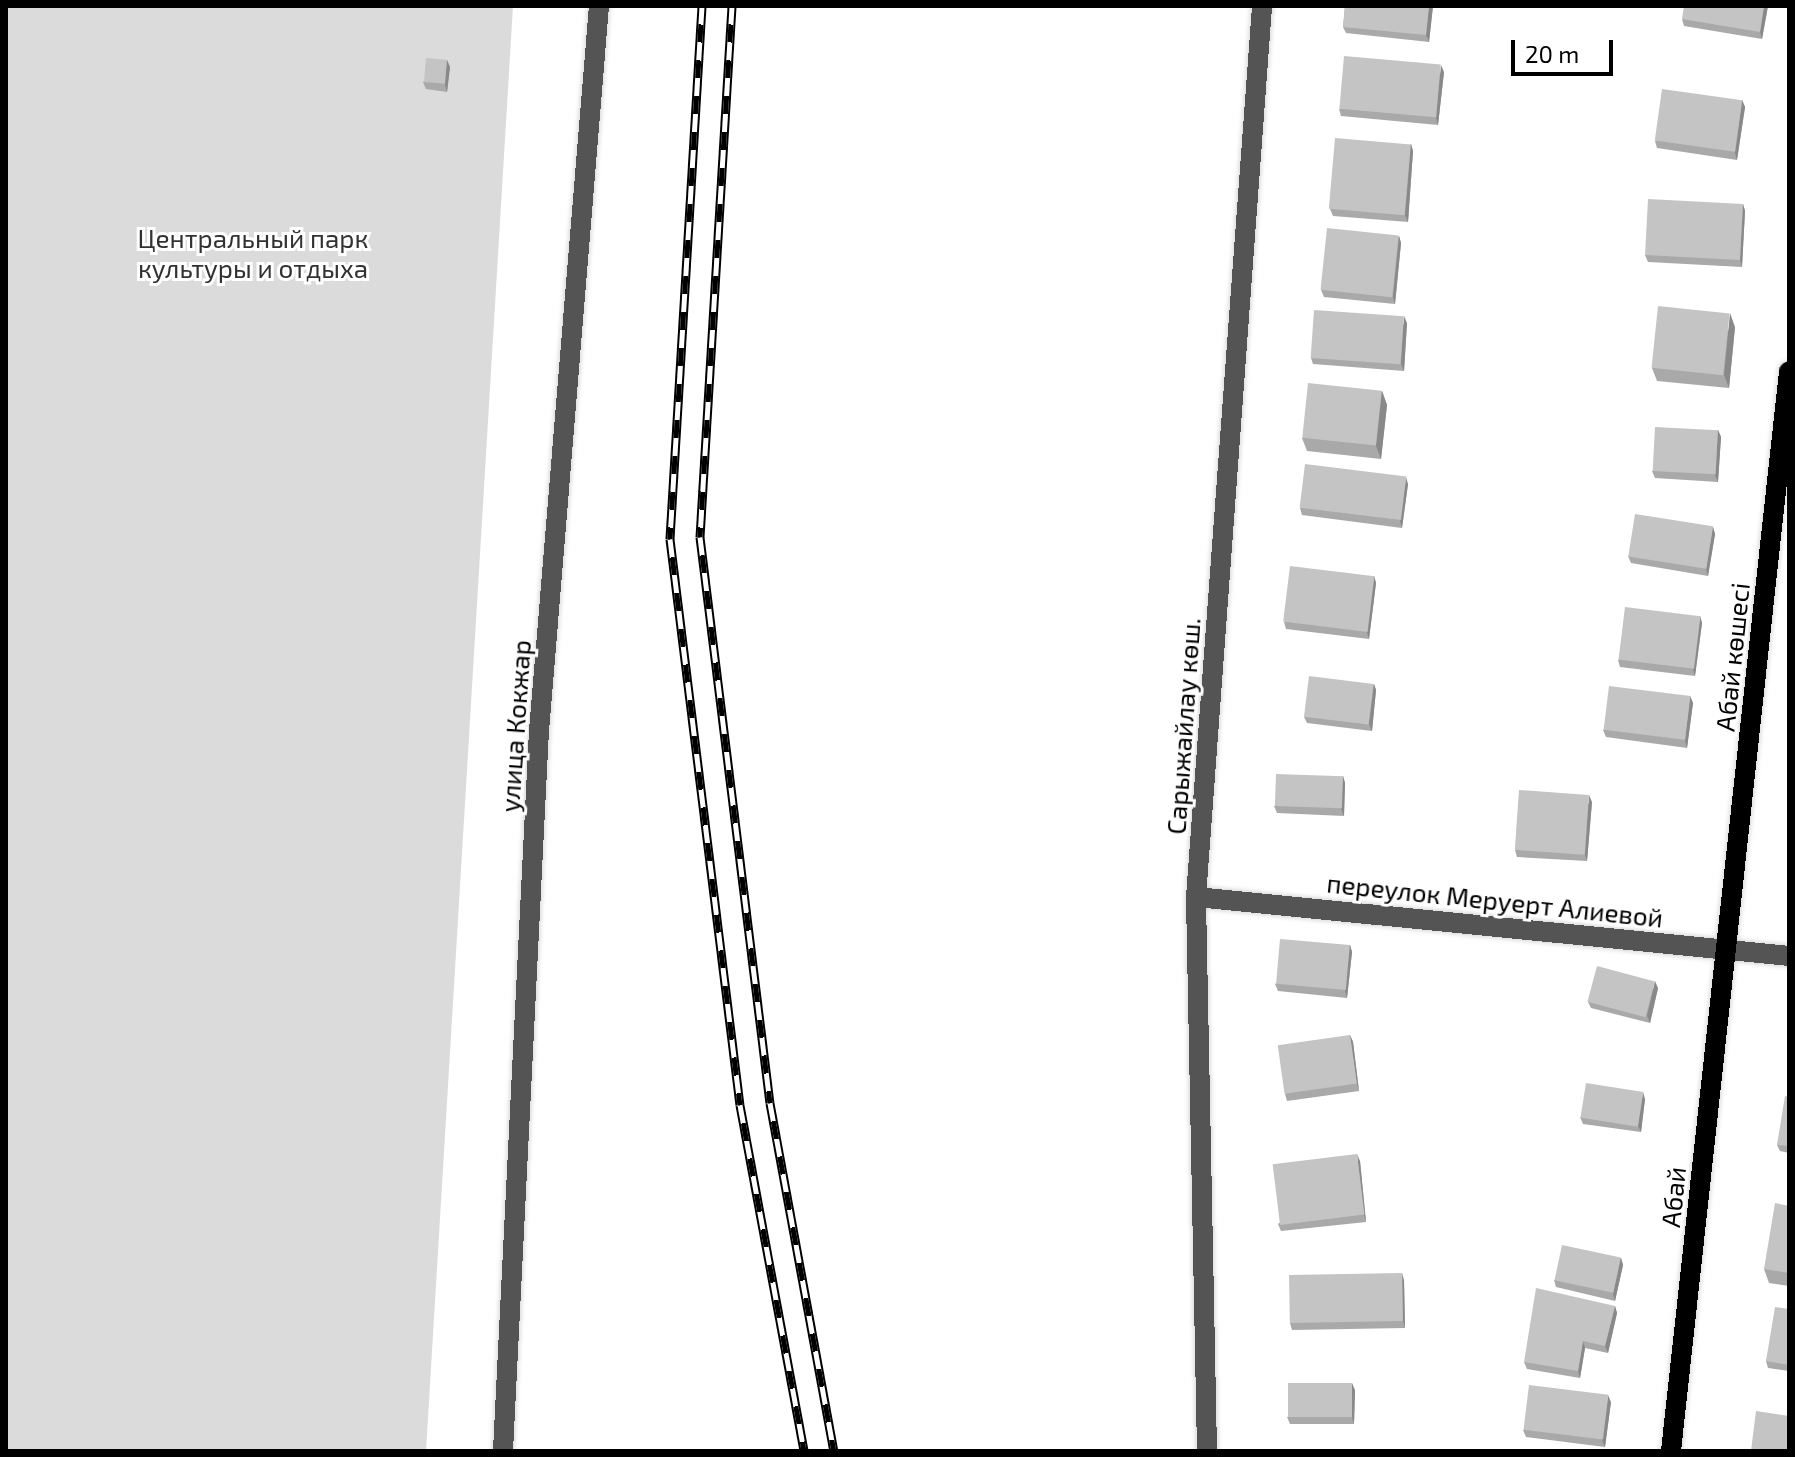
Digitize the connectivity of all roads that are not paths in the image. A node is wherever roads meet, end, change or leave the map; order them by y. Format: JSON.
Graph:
{"nodes":[{"id":1,"x":599,"y":6,"type":"edge"},
{"id":2,"x":1262,"y":6,"type":"edge"},
{"id":3,"x":1789,"y":371,"type":"edge"},
{"id":4,"x":1196,"y":897,"type":"junction"},
{"id":5,"x":1726,"y":949,"type":"junction"},
{"id":6,"x":1789,"y":956,"type":"edge"},
{"id":7,"x":503,"y":1451,"type":"edge"},
{"id":8,"x":1207,"y":1451,"type":"edge"},
{"id":9,"x":1671,"y":1451,"type":"edge"}],
"edges":[{"from":1,"to":7,"type":"street","name":"улица Кокжар"},
{"from":2,"to":4,"type":"street","name":"Сарыжайлау көш."},
{"from":3,"to":5,"type":"main road","name":"Абай көшесі"},
{"from":4,"to":5,"type":"street","name":"переулок Меруерт Алиевой"},
{"from":4,"to":8,"type":"street","name":"Сарыжайлау көш."},
{"from":5,"to":6,"type":"street","name":"переулок Меруерт Алиевой"},
{"from":5,"to":9,"type":"main road","name":"Абай"}]}
